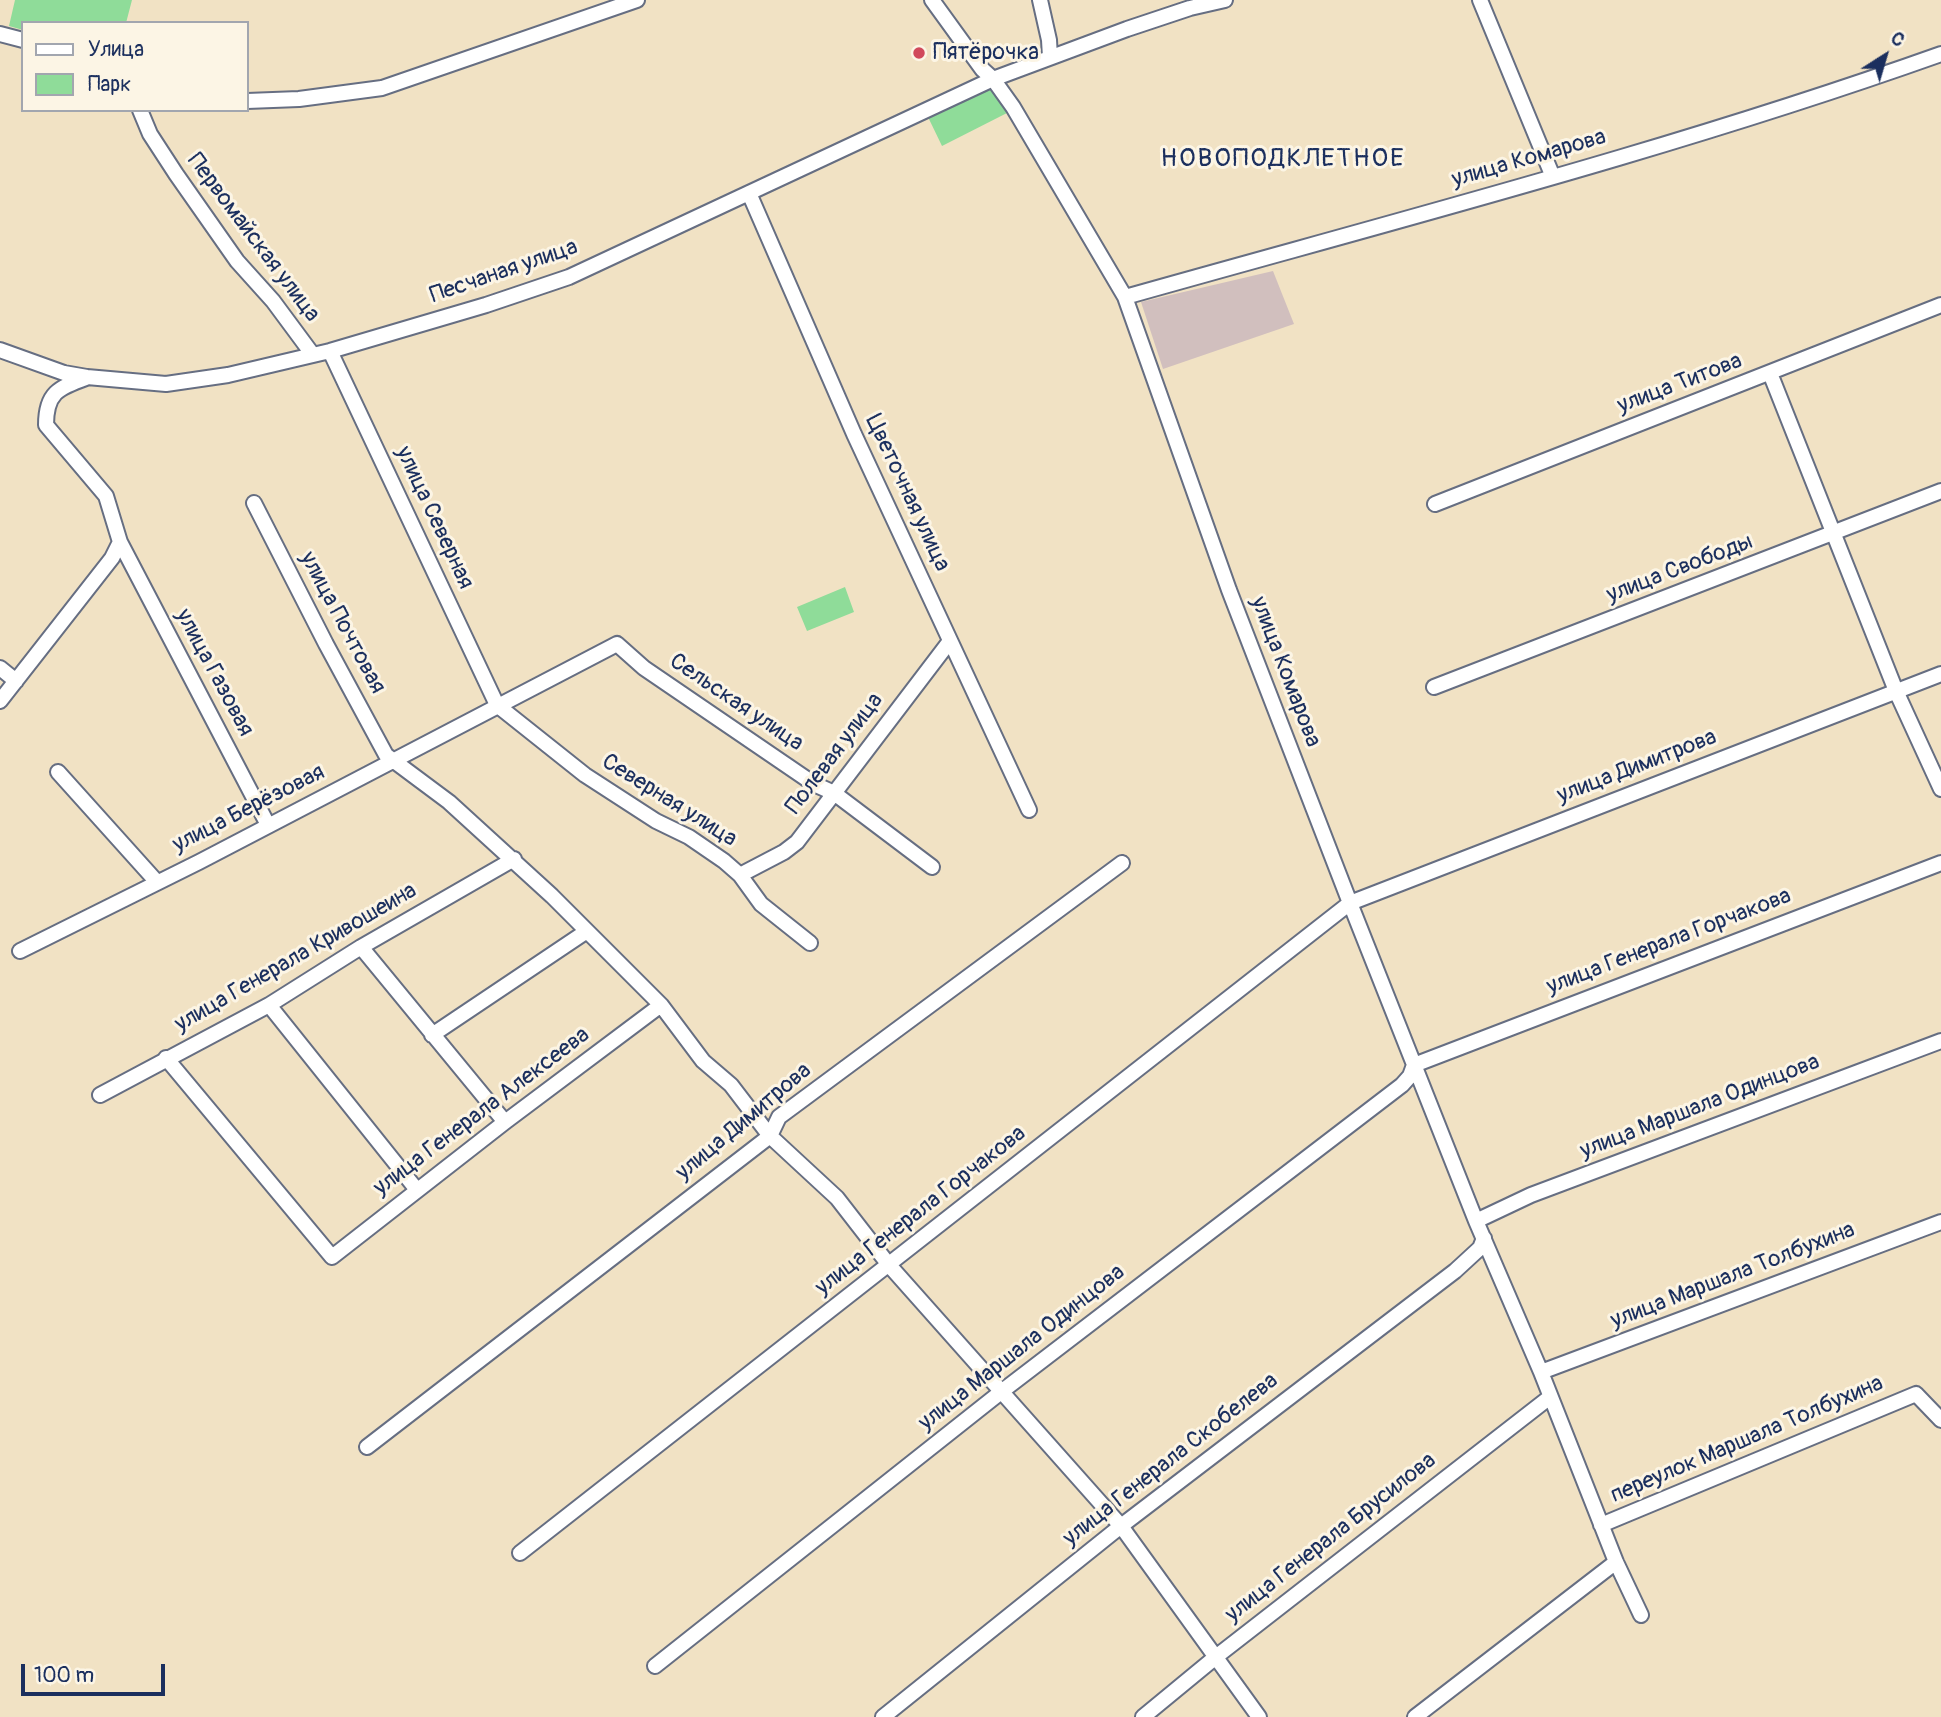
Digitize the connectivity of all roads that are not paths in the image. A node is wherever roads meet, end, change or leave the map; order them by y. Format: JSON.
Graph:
{"nodes":[{"id":1,"x":637,"y":0,"type":"edge"},
{"id":2,"x":932,"y":0,"type":"edge"},
{"id":3,"x":1040,"y":0,"type":"edge"},
{"id":4,"x":1225,"y":0,"type":"edge"},
{"id":5,"x":1480,"y":0,"type":"edge"},
{"id":6,"x":0,"y":34,"type":"edge"},
{"id":7,"x":21,"y":39,"type":"edge"},
{"id":8,"x":1941,"y":54,"type":"edge"},
{"id":9,"x":1049,"y":57,"type":"junction"},
{"id":10,"x":993,"y":79,"type":"junction"},
{"id":11,"x":248,"y":101,"type":"edge"},
{"id":12,"x":141,"y":112,"type":"edge"},
{"id":13,"x":1553,"y":177,"type":"junction"},
{"id":14,"x":749,"y":193,"type":"junction"},
{"id":15,"x":1125,"y":296,"type":"junction"},
{"id":16,"x":1941,"y":305,"type":"edge"},
{"id":17,"x":0,"y":350,"type":"edge"},
{"id":18,"x":330,"y":351,"type":"junction"},
{"id":19,"x":313,"y":355,"type":"junction"},
{"id":20,"x":1770,"y":373,"type":"junction"},
{"id":21,"x":87,"y":377,"type":"junction"},
{"id":22,"x":1941,"y":491,"type":"edge"},
{"id":23,"x":254,"y":503,"type":"dead end"},
{"id":24,"x":1435,"y":504,"type":"dead end"},
{"id":25,"x":1835,"y":534,"type":"junction"},
{"id":26,"x":120,"y":542,"type":"junction"},
{"id":27,"x":950,"y":641,"type":"junction"},
{"id":28,"x":617,"y":644,"type":"joint"},
{"id":29,"x":0,"y":668,"type":"edge"},
{"id":30,"x":1941,"y":674,"type":"edge"},
{"id":31,"x":16,"y":681,"type":"junction"},
{"id":32,"x":1434,"y":687,"type":"dead end"},
{"id":33,"x":1896,"y":691,"type":"junction"},
{"id":34,"x":0,"y":701,"type":"edge"},
{"id":35,"x":497,"y":705,"type":"junction"},
{"id":36,"x":393,"y":760,"type":"junction"},
{"id":37,"x":58,"y":772,"type":"dead end"},
{"id":38,"x":1941,"y":789,"type":"edge"},
{"id":39,"x":834,"y":793,"type":"junction"},
{"id":40,"x":1029,"y":810,"type":"dead end"},
{"id":41,"x":268,"y":825,"type":"junction"},
{"id":42,"x":514,"y":859,"type":"junction"},
{"id":43,"x":1122,"y":863,"type":"dead end"},
{"id":44,"x":1941,"y":863,"type":"edge"},
{"id":45,"x":932,"y":867,"type":"dead end"},
{"id":46,"x":740,"y":875,"type":"junction"},
{"id":47,"x":156,"y":881,"type":"junction"},
{"id":48,"x":1350,"y":904,"type":"junction"},
{"id":49,"x":587,"y":931,"type":"junction"},
{"id":50,"x":810,"y":943,"type":"dead end"},
{"id":51,"x":361,"y":947,"type":"junction"},
{"id":52,"x":20,"y":951,"type":"dead end"},
{"id":53,"x":269,"y":1005,"type":"junction"},
{"id":54,"x":661,"y":1005,"type":"junction"},
{"id":55,"x":432,"y":1035,"type":"junction"},
{"id":56,"x":1941,"y":1041,"type":"edge"},
{"id":57,"x":166,"y":1058,"type":"junction"},
{"id":58,"x":1414,"y":1065,"type":"junction"},
{"id":59,"x":100,"y":1096,"type":"dead end"},
{"id":60,"x":505,"y":1122,"type":"junction"},
{"id":61,"x":770,"y":1136,"type":"junction"},
{"id":62,"x":417,"y":1190,"type":"junction"},
{"id":63,"x":1476,"y":1221,"type":"junction"},
{"id":64,"x":1941,"y":1222,"type":"edge"},
{"id":65,"x":1484,"y":1238,"type":"junction"},
{"id":66,"x":889,"y":1265,"type":"junction"},
{"id":67,"x":1541,"y":1372,"type":"junction"},
{"id":68,"x":1001,"y":1392,"type":"junction"},
{"id":69,"x":1549,"y":1397,"type":"junction"},
{"id":70,"x":1941,"y":1420,"type":"edge"},
{"id":71,"x":367,"y":1447,"type":"dead end"},
{"id":72,"x":1601,"y":1525,"type":"junction"},
{"id":73,"x":1121,"y":1526,"type":"junction"},
{"id":74,"x":520,"y":1553,"type":"dead end"},
{"id":75,"x":1615,"y":1562,"type":"junction"},
{"id":76,"x":1641,"y":1615,"type":"dead end"},
{"id":77,"x":1217,"y":1656,"type":"junction"},
{"id":78,"x":655,"y":1666,"type":"dead end"},
{"id":79,"x":883,"y":1717,"type":"edge"},
{"id":80,"x":1143,"y":1717,"type":"edge"},
{"id":81,"x":1259,"y":1717,"type":"edge"},
{"id":82,"x":1415,"y":1717,"type":"edge"}],
"edges":[{"from":1,"to":11,"type":"street"},
{"from":2,"to":10,"type":"street"},
{"from":3,"to":9,"type":"street"},
{"from":4,"to":9,"type":"street","name":"Песчаная улица"},
{"from":5,"to":13,"type":"street"},
{"from":6,"to":7,"type":"street"},
{"from":8,"to":13,"type":"street","name":"улица Комарова"},
{"from":9,"to":10,"type":"street","name":"Песчаная улица"},
{"from":10,"to":14,"type":"street","name":"Песчаная улица"},
{"from":10,"to":15,"type":"street","name":"улица Комарова"},
{"from":12,"to":19,"type":"street","name":"Первомайская улица"},
{"from":13,"to":15,"type":"street","name":"улица Комарова"},
{"from":14,"to":18,"type":"street","name":"Песчаная улица"},
{"from":14,"to":27,"type":"street","name":"Цветочная улица"},
{"from":15,"to":48,"type":"street","name":"улица Комарова"},
{"from":16,"to":20,"type":"street","name":"улица Титова"},
{"from":17,"to":21,"type":"street","name":"Песчаная улица"},
{"from":18,"to":19,"type":"street","name":"Песчаная улица"},
{"from":18,"to":35,"type":"street","name":"улица Северная"},
{"from":19,"to":21,"type":"street","name":"Песчаная улица"},
{"from":20,"to":24,"type":"street","name":"улица Титова"},
{"from":20,"to":25,"type":"street"},
{"from":21,"to":26,"type":"street","name":"улица Газовая"},
{"from":22,"to":25,"type":"street","name":"улица Свободы"},
{"from":23,"to":36,"type":"street","name":"улица Почтовая"},
{"from":25,"to":32,"type":"street","name":"улица Свободы"},
{"from":25,"to":33,"type":"street"},
{"from":26,"to":31,"type":"street"},
{"from":26,"to":41,"type":"street","name":"улица Газовая"},
{"from":27,"to":39,"type":"street","name":"Полевая улица"},
{"from":27,"to":40,"type":"street","name":"Цветочная улица"},
{"from":28,"to":35,"type":"street","name":"улица Берёзовая"},
{"from":28,"to":39,"type":"street","name":"Сельская улица"},
{"from":29,"to":31,"type":"street"},
{"from":30,"to":33,"type":"street","name":"улица Димитрова"},
{"from":31,"to":34,"type":"street"},
{"from":33,"to":38,"type":"street"},
{"from":33,"to":48,"type":"street","name":"улица Димитрова"},
{"from":35,"to":36,"type":"street","name":"улица Берёзовая"},
{"from":35,"to":46,"type":"street","name":"Северная улица"},
{"from":36,"to":41,"type":"street","name":"улица Берёзовая"},
{"from":36,"to":42,"type":"street","name":"улица Почтовая"},
{"from":37,"to":47,"type":"street"},
{"from":39,"to":45,"type":"street","name":"Сельская улица"},
{"from":39,"to":46,"type":"street","name":"Полевая улица"},
{"from":41,"to":47,"type":"street","name":"улица Берёзовая"},
{"from":42,"to":49,"type":"street","name":"улица Почтовая"},
{"from":42,"to":51,"type":"street","name":"улица Генерала Кривошеина"},
{"from":43,"to":61,"type":"street","name":"улица Димитрова"},
{"from":44,"to":58,"type":"street","name":"улица Генерала Горчакова"},
{"from":46,"to":50,"type":"street","name":"Северная улица"},
{"from":47,"to":52,"type":"street","name":"улица Берёзовая"},
{"from":48,"to":58,"type":"street","name":"улица Комарова"},
{"from":48,"to":66,"type":"street","name":"улица Генерала Горчакова"},
{"from":49,"to":54,"type":"street","name":"улица Почтовая"},
{"from":49,"to":55,"type":"street"},
{"from":51,"to":53,"type":"street","name":"улица Генерала Кривошеина"},
{"from":51,"to":55,"type":"street"},
{"from":53,"to":57,"type":"street","name":"улица Генерала Кривошеина"},
{"from":53,"to":62,"type":"street"},
{"from":54,"to":60,"type":"street","name":"улица Генерала Алексеева"},
{"from":54,"to":61,"type":"street","name":"улица Почтовая"},
{"from":55,"to":60,"type":"street"},
{"from":56,"to":63,"type":"street","name":"улица Маршала Одинцова"},
{"from":57,"to":59,"type":"street","name":"улица Генерала Кривошеина"},
{"from":57,"to":62,"type":"street","name":"улица Генерала Алексеева"},
{"from":58,"to":63,"type":"street","name":"улица Комарова"},
{"from":58,"to":68,"type":"street","name":"улица Маршала Одинцова"},
{"from":60,"to":62,"type":"street","name":"улица Генерала Алексеева"},
{"from":61,"to":66,"type":"street","name":"улица Почтовая"},
{"from":61,"to":71,"type":"street","name":"улица Димитрова"},
{"from":63,"to":65,"type":"street","name":"улица Комарова"},
{"from":64,"to":67,"type":"street","name":"улица Маршала Толбухина"},
{"from":65,"to":67,"type":"street","name":"улица Комарова"},
{"from":65,"to":73,"type":"street","name":"улица Генерала Скобелева"},
{"from":66,"to":68,"type":"street","name":"улица Почтовая"},
{"from":66,"to":74,"type":"street","name":"улица Генерала Горчакова"},
{"from":67,"to":69,"type":"street","name":"улица Комарова"},
{"from":68,"to":73,"type":"street","name":"улица Почтовая"},
{"from":68,"to":78,"type":"street","name":"улица Маршала Одинцова"},
{"from":69,"to":72,"type":"street","name":"улица Комарова"},
{"from":69,"to":77,"type":"street","name":"улица Генерала Брусилова"},
{"from":70,"to":72,"type":"street","name":"переулок Маршала Толбухина"},
{"from":72,"to":75,"type":"street","name":"улица Комарова"},
{"from":73,"to":77,"type":"street","name":"улица Почтовая"},
{"from":73,"to":79,"type":"street","name":"улица Генерала Скобелева"},
{"from":75,"to":76,"type":"street","name":"улица Комарова"},
{"from":75,"to":82,"type":"street"},
{"from":77,"to":80,"type":"street","name":"улица Генерала Брусилова"},
{"from":77,"to":81,"type":"street","name":"улица Почтовая"}]}
